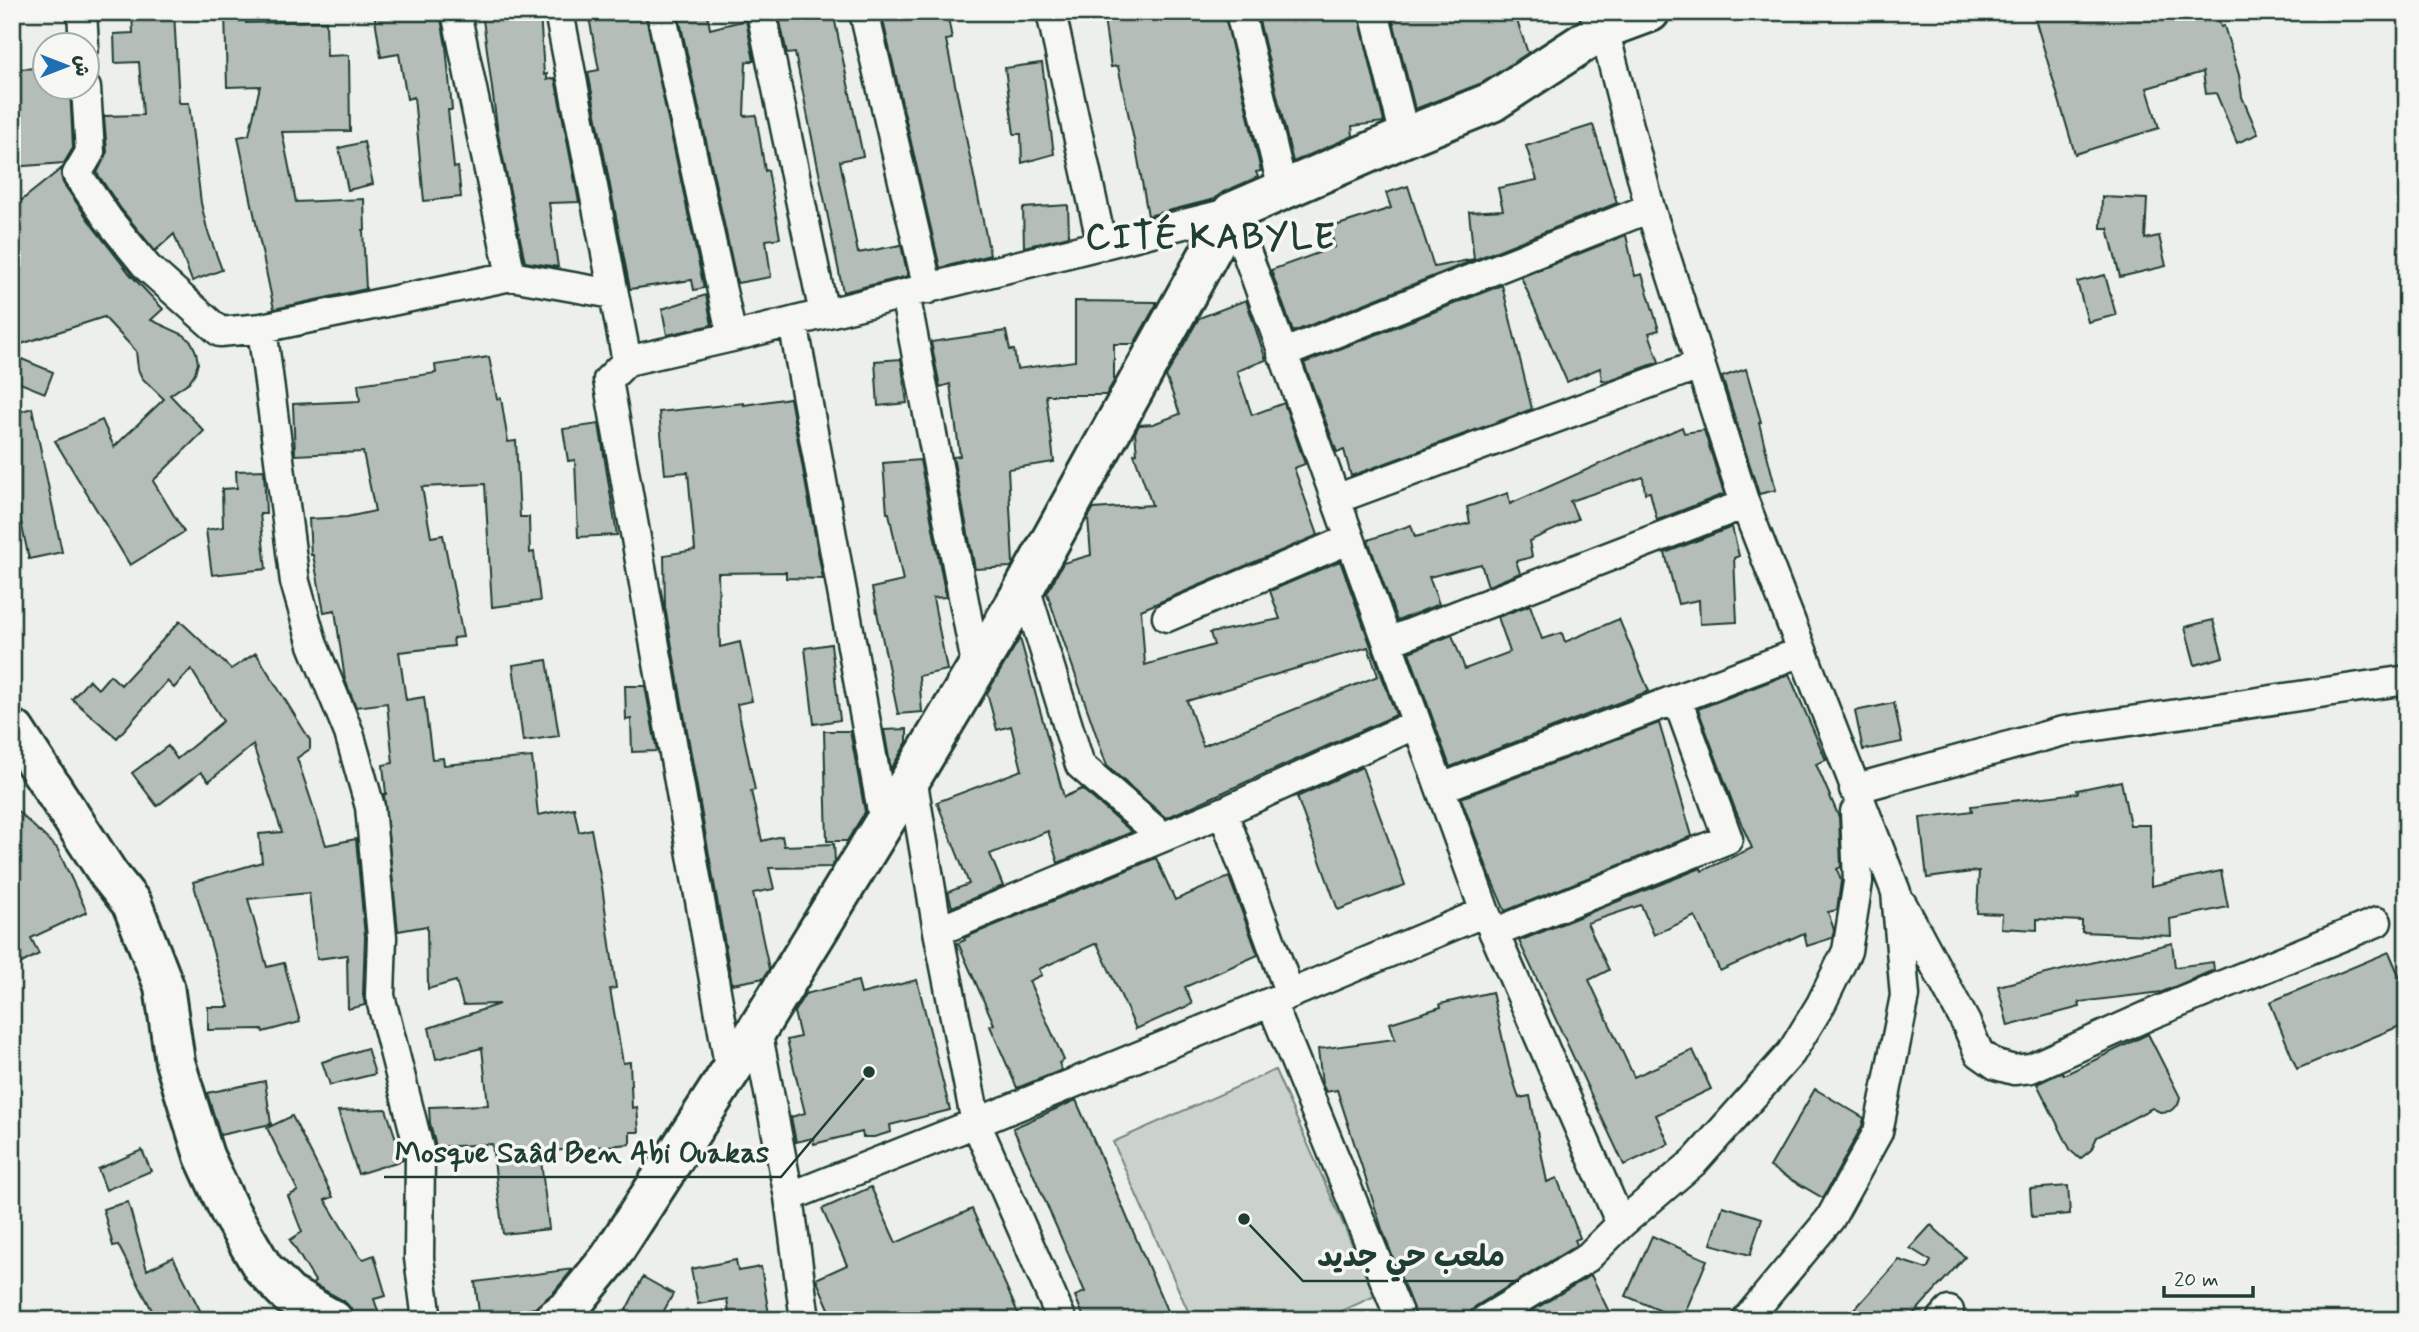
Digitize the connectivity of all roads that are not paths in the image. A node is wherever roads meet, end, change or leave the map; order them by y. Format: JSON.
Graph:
{"nodes":[{"id":1,"x":82,"y":12,"type":"edge"},
{"id":2,"x":456,"y":12,"type":"edge"},
{"id":3,"x":559,"y":12,"type":"edge"},
{"id":4,"x":661,"y":12,"type":"edge"},
{"id":5,"x":761,"y":12,"type":"edge"},
{"id":6,"x":864,"y":12,"type":"edge"},
{"id":7,"x":1051,"y":12,"type":"edge"},
{"id":8,"x":1240,"y":12,"type":"edge"},
{"id":9,"x":1374,"y":12,"type":"edge"},
{"id":10,"x":1650,"y":12,"type":"edge"},
{"id":11,"x":1599,"y":21,"type":"edge"},
{"id":12,"x":83,"y":32,"type":"edge"},
{"id":13,"x":87,"y":102,"type":"edge"},
{"id":14,"x":1405,"y":137,"type":"junction"},
{"id":15,"x":1283,"y":190,"type":"junction"},
{"id":16,"x":1650,"y":208,"type":"junction"},
{"id":17,"x":1233,"y":212,"type":"junction"},
{"id":18,"x":1101,"y":245,"type":"junction"},
{"id":19,"x":510,"y":276,"type":"junction"},
{"id":20,"x":916,"y":291,"type":"junction"},
{"id":21,"x":613,"y":295,"type":"junction"},
{"id":22,"x":824,"y":314,"type":"junction"},
{"id":23,"x":793,"y":322,"type":"junction"},
{"id":24,"x":262,"y":328,"type":"junction"},
{"id":25,"x":732,"y":337,"type":"junction"},
{"id":26,"x":1282,"y":354,"type":"junction"},
{"id":27,"x":627,"y":361,"type":"junction"},
{"id":28,"x":1699,"y":365,"type":"junction"},
{"id":29,"x":1336,"y":499,"type":"junction"},
{"id":30,"x":1745,"y":504,"type":"junction"},
{"id":31,"x":1350,"y":539,"type":"junction"},
{"id":32,"x":1025,"y":587,"type":"junction"},
{"id":33,"x":1167,"y":617,"type":"dead end"},
{"id":34,"x":1388,"y":642,"type":"junction"},
{"id":35,"x":1801,"y":652,"type":"junction"},
{"id":36,"x":976,"y":669,"type":"junction"},
{"id":37,"x":2407,"y":680,"type":"edge"},
{"id":38,"x":1677,"y":699,"type":"junction"},
{"id":39,"x":1416,"y":724,"type":"junction"},
{"id":40,"x":14,"y":731,"type":"edge"},
{"id":41,"x":912,"y":777,"type":"junction"},
{"id":42,"x":1441,"y":788,"type":"junction"},
{"id":43,"x":1854,"y":789,"type":"junction"},
{"id":44,"x":1223,"y":812,"type":"junction"},
{"id":45,"x":884,"y":822,"type":"junction"},
{"id":46,"x":1163,"y":838,"type":"junction"},
{"id":47,"x":1896,"y":892,"type":"junction"},
{"id":48,"x":1489,"y":922,"type":"junction"},
{"id":49,"x":2377,"y":922,"type":"dead end"},
{"id":50,"x":939,"y":931,"type":"junction"},
{"id":51,"x":1281,"y":998,"type":"junction"},
{"id":52,"x":757,"y":1030,"type":"junction"},
{"id":53,"x":730,"y":1070,"type":"junction"},
{"id":54,"x":976,"y":1123,"type":"junction"},
{"id":55,"x":789,"y":1197,"type":"junction"},
{"id":56,"x":1621,"y":1224,"type":"junction"},
{"id":57,"x":1059,"y":1319,"type":"edge"},
{"id":58,"x":333,"y":1320,"type":"edge"},
{"id":59,"x":427,"y":1320,"type":"edge"},
{"id":60,"x":553,"y":1320,"type":"edge"},
{"id":61,"x":805,"y":1320,"type":"edge"},
{"id":62,"x":1401,"y":1320,"type":"edge"},
{"id":63,"x":1485,"y":1320,"type":"edge"},
{"id":64,"x":1746,"y":1320,"type":"edge"}],
"edges":[{"from":1,"to":12,"type":"street"},
{"from":2,"to":19,"type":"street"},
{"from":3,"to":21,"type":"street"},
{"from":4,"to":25,"type":"street"},
{"from":5,"to":22,"type":"street"},
{"from":6,"to":20,"type":"street"},
{"from":7,"to":18,"type":"street"},
{"from":8,"to":15,"type":"street"},
{"from":9,"to":14,"type":"street"},
{"from":10,"to":11,"type":"street"},
{"from":11,"to":14,"type":"street"},
{"from":11,"to":16,"type":"street"},
{"from":13,"to":24,"type":"street"},
{"from":14,"to":15,"type":"street"},
{"from":15,"to":17,"type":"street"},
{"from":16,"to":26,"type":"street"},
{"from":16,"to":28,"type":"street"},
{"from":17,"to":18,"type":"street"},
{"from":17,"to":26,"type":"street"},
{"from":17,"to":32,"type":"street"},
{"from":18,"to":20,"type":"street"},
{"from":19,"to":21,"type":"street"},
{"from":19,"to":24,"type":"street"},
{"from":20,"to":22,"type":"street"},
{"from":20,"to":36,"type":"street"},
{"from":21,"to":27,"type":"street"},
{"from":22,"to":23,"type":"street"},
{"from":23,"to":25,"type":"street"},
{"from":23,"to":45,"type":"street"},
{"from":24,"to":59,"type":"street"},
{"from":25,"to":27,"type":"street"},
{"from":26,"to":29,"type":"street"},
{"from":27,"to":53,"type":"street"},
{"from":28,"to":29,"type":"street"},
{"from":28,"to":30,"type":"street"},
{"from":29,"to":31,"type":"street"},
{"from":30,"to":34,"type":"street"},
{"from":30,"to":35,"type":"street"},
{"from":31,"to":33,"type":"street"},
{"from":31,"to":34,"type":"street"},
{"from":32,"to":36,"type":"street"},
{"from":32,"to":46,"type":"street"},
{"from":34,"to":39,"type":"street"},
{"from":35,"to":38,"type":"street"},
{"from":35,"to":43,"type":"street"},
{"from":36,"to":41,"type":"street"},
{"from":37,"to":43,"type":"street"},
{"from":38,"to":42,"type":"street"},
{"from":38,"to":48,"type":"street"},
{"from":39,"to":42,"type":"street"},
{"from":39,"to":44,"type":"street"},
{"from":40,"to":58,"type":"street"},
{"from":41,"to":45,"type":"street"},
{"from":41,"to":50,"type":"street"},
{"from":42,"to":48,"type":"street"},
{"from":43,"to":47,"type":"street"},
{"from":43,"to":56,"type":"street"},
{"from":44,"to":46,"type":"street"},
{"from":44,"to":51,"type":"street"},
{"from":45,"to":52,"type":"street"},
{"from":46,"to":50,"type":"street"},
{"from":47,"to":49,"type":"street"},
{"from":47,"to":64,"type":"street"},
{"from":48,"to":51,"type":"street"},
{"from":48,"to":56,"type":"street"},
{"from":50,"to":54,"type":"street"},
{"from":51,"to":54,"type":"street"},
{"from":51,"to":62,"type":"street"},
{"from":52,"to":53,"type":"street"},
{"from":52,"to":55,"type":"street"},
{"from":53,"to":60,"type":"street"},
{"from":54,"to":55,"type":"street"},
{"from":54,"to":57,"type":"street"},
{"from":55,"to":61,"type":"street"},
{"from":56,"to":63,"type":"street"}]}
